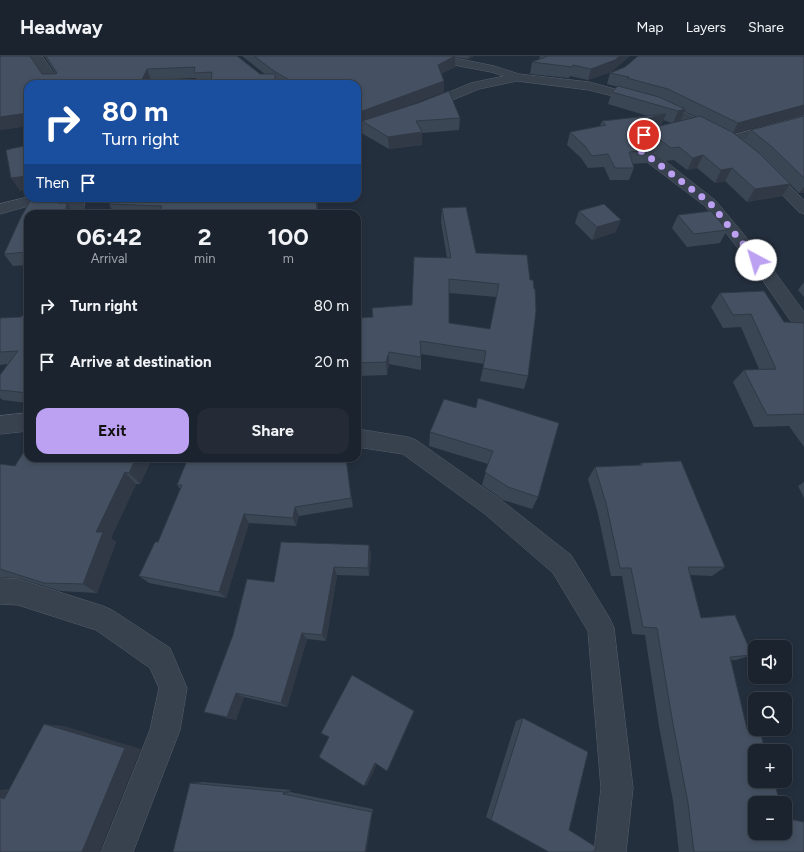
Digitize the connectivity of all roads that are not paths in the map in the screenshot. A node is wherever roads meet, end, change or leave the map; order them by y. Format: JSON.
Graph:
{"nodes":[{"id":1,"x":36,"y":56,"type":"edge"},
{"id":2,"x":422,"y":56,"type":"edge"},
{"id":3,"x":500,"y":56,"type":"edge"},
{"id":4,"x":494,"y":69,"type":"junction"},
{"id":5,"x":517,"y":77,"type":"junction"},
{"id":6,"x":609,"y":78,"type":"edge"},
{"id":7,"x":52,"y":80,"type":"edge"},
{"id":8,"x":589,"y":86,"type":"junction"},
{"id":9,"x":413,"y":111,"type":"edge"},
{"id":10,"x":399,"y":116,"type":"edge"},
{"id":11,"x":804,"y":120,"type":"edge"},
{"id":12,"x":696,"y":123,"type":"junction"},
{"id":13,"x":361,"y":129,"type":"edge"},
{"id":14,"x":730,"y":140,"type":"junction"},
{"id":15,"x":742,"y":149,"type":"edge"},
{"id":16,"x":753,"y":158,"type":"edge"},
{"id":17,"x":26,"y":202,"type":"edge"},
{"id":18,"x":0,"y":209,"type":"edge"},
{"id":19,"x":804,"y":209,"type":"edge"},
{"id":20,"x":804,"y":325,"type":"edge"},
{"id":21,"x":24,"y":422,"type":"edge"},
{"id":22,"x":0,"y":425,"type":"edge"},
{"id":23,"x":361,"y":439,"type":"edge"},
{"id":24,"x":0,"y":591,"type":"edge"},
{"id":25,"x":118,"y":852,"type":"edge"},
{"id":26,"x":610,"y":852,"type":"edge"}],
"edges":[{"from":1,"to":7,"type":"street"},
{"from":2,"to":4,"type":"street"},
{"from":3,"to":4,"type":"street"},
{"from":4,"to":5,"type":"street"},
{"from":5,"to":8,"type":"street"},
{"from":5,"to":9,"type":"street"},
{"from":6,"to":8,"type":"street"},
{"from":8,"to":12,"type":"street"},
{"from":10,"to":13,"type":"street"},
{"from":11,"to":14,"type":"street"},
{"from":12,"to":14,"type":"street"},
{"from":12,"to":20,"type":"street"},
{"from":14,"to":15,"type":"street"},
{"from":16,"to":19,"type":"street"},
{"from":17,"to":18,"type":"street"},
{"from":21,"to":22,"type":"street"},
{"from":23,"to":26,"type":"street"},
{"from":24,"to":25,"type":"street"}]}
